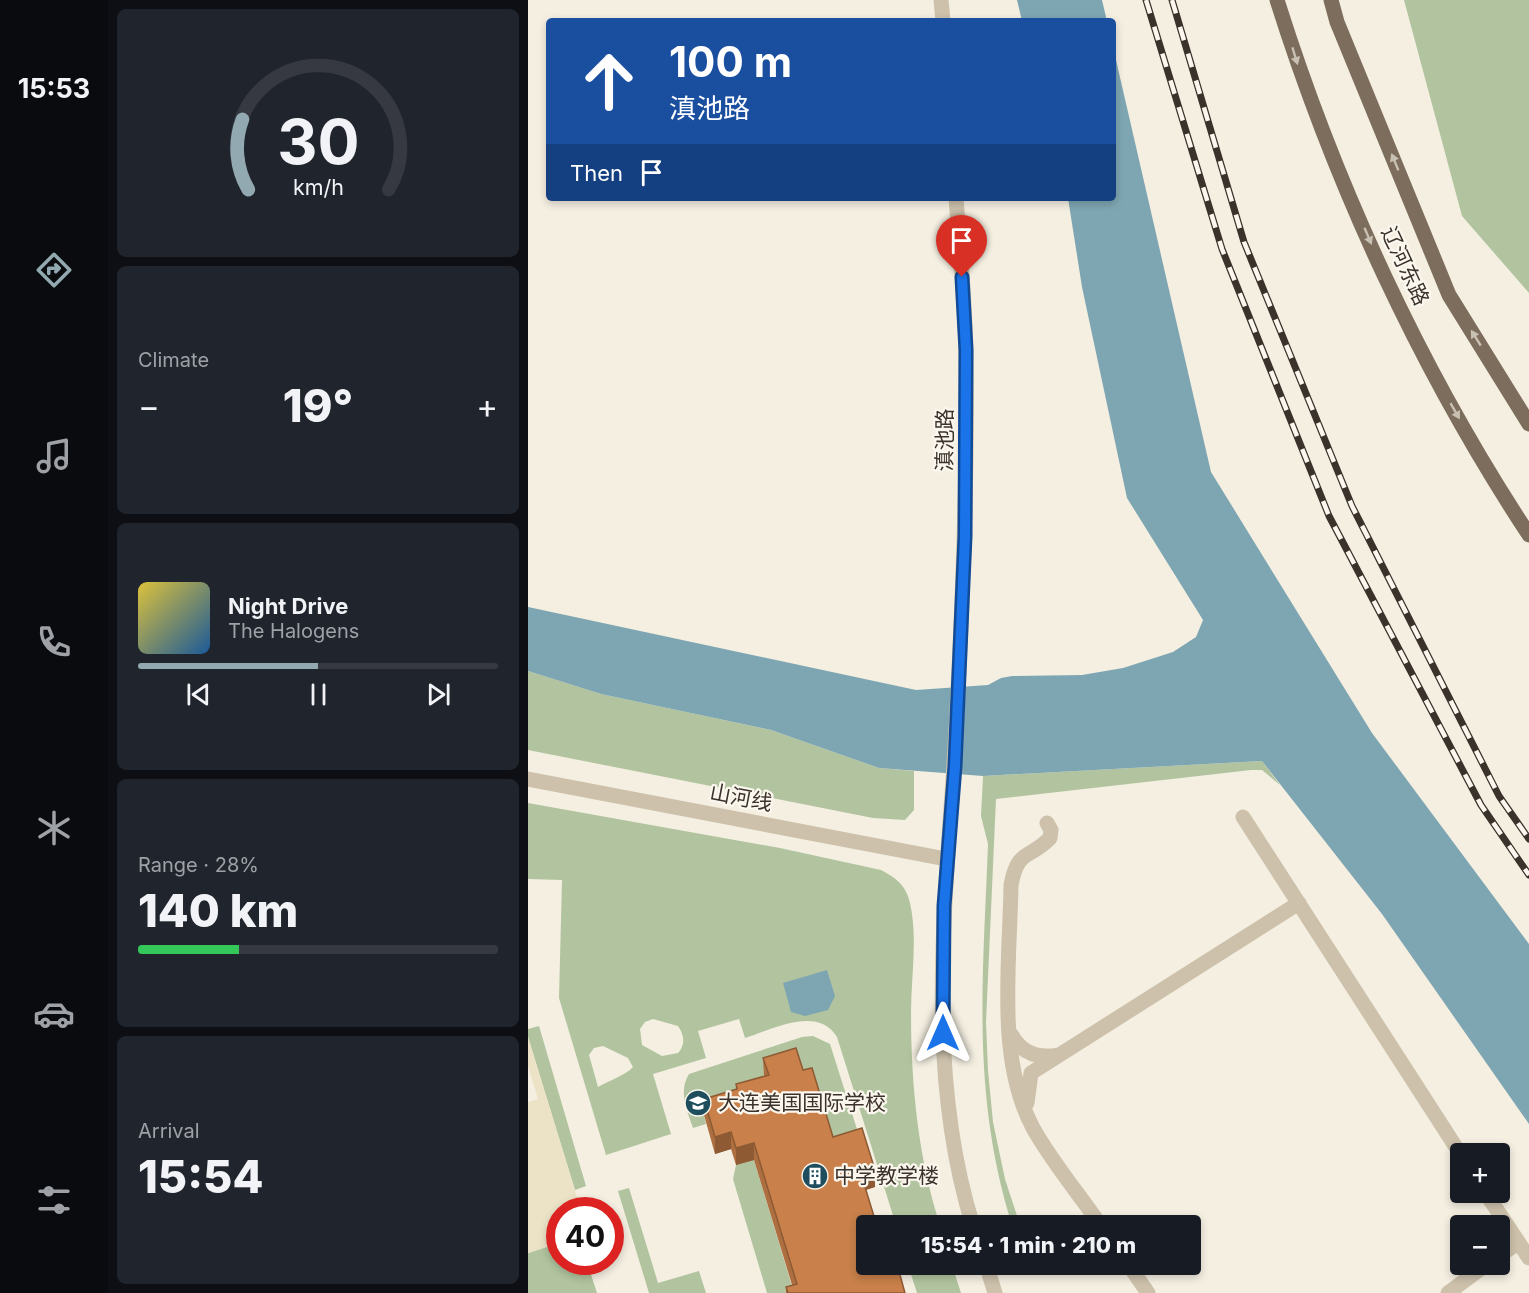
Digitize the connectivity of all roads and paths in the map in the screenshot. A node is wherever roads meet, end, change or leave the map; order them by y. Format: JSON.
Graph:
{"nodes":[{"id":1,"x":941,"y":0,"type":"edge"},
{"id":2,"x":1277,"y":0,"type":"edge"},
{"id":3,"x":1331,"y":0,"type":"edge"},
{"id":4,"x":943,"y":18,"type":"edge"},
{"id":5,"x":956,"y":201,"type":"edge"},
{"id":6,"x":1529,"y":424,"type":"edge"},
{"id":7,"x":1529,"y":535,"type":"edge"},
{"id":8,"x":528,"y":779,"type":"edge"},
{"id":9,"x":1244,"y":817,"type":"dead end"},
{"id":10,"x":1047,"y":823,"type":"dead end"},
{"id":11,"x":946,"y":859,"type":"junction"},
{"id":12,"x":1299,"y":903,"type":"junction"},
{"id":13,"x":1010,"y":1030,"type":"junction"},
{"id":14,"x":1058,"y":1055,"type":"junction"},
{"id":15,"x":1029,"y":1118,"type":"junction"},
{"id":16,"x":1453,"y":1143,"type":"edge"},
{"id":17,"x":1492,"y":1203,"type":"edge"},
{"id":18,"x":970,"y":1215,"type":"edge"},
{"id":19,"x":1093,"y":1215,"type":"edge"},
{"id":20,"x":1518,"y":1243,"type":"junction"},
{"id":21,"x":1510,"y":1248,"type":"edge"},
{"id":22,"x":1529,"y":1258,"type":"edge"},
{"id":23,"x":989,"y":1275,"type":"edge"},
{"id":24,"x":1136,"y":1275,"type":"edge"},
{"id":25,"x":1472,"y":1275,"type":"edge"},
{"id":26,"x":994,"y":1293,"type":"edge"},
{"id":27,"x":1148,"y":1293,"type":"edge"},
{"id":28,"x":1448,"y":1293,"type":"edge"}],
"edges":[{"from":1,"to":4,"type":"street"},
{"from":2,"to":7,"type":"main road","name":"辽河东路","one_way":true},
{"from":6,"to":3,"type":"main road","one_way":true},
{"from":5,"to":11,"type":"street","name":"滇池路"},
{"from":8,"to":11,"type":"street","name":"山河线"},
{"from":9,"to":12,"type":"street"},
{"from":10,"to":13,"type":"street"},
{"from":11,"to":18,"type":"street","name":"滇池路"},
{"from":12,"to":14,"type":"street"},
{"from":12,"to":16,"type":"street"},
{"from":13,"to":14,"type":"street"},
{"from":13,"to":15,"type":"street"},
{"from":14,"to":15,"type":"street"},
{"from":15,"to":19,"type":"street"},
{"from":17,"to":20,"type":"street"},
{"from":20,"to":21,"type":"street"},
{"from":20,"to":22,"type":"street"},
{"from":23,"to":26,"type":"street"},
{"from":24,"to":27,"type":"street"},
{"from":25,"to":28,"type":"street"}]}
